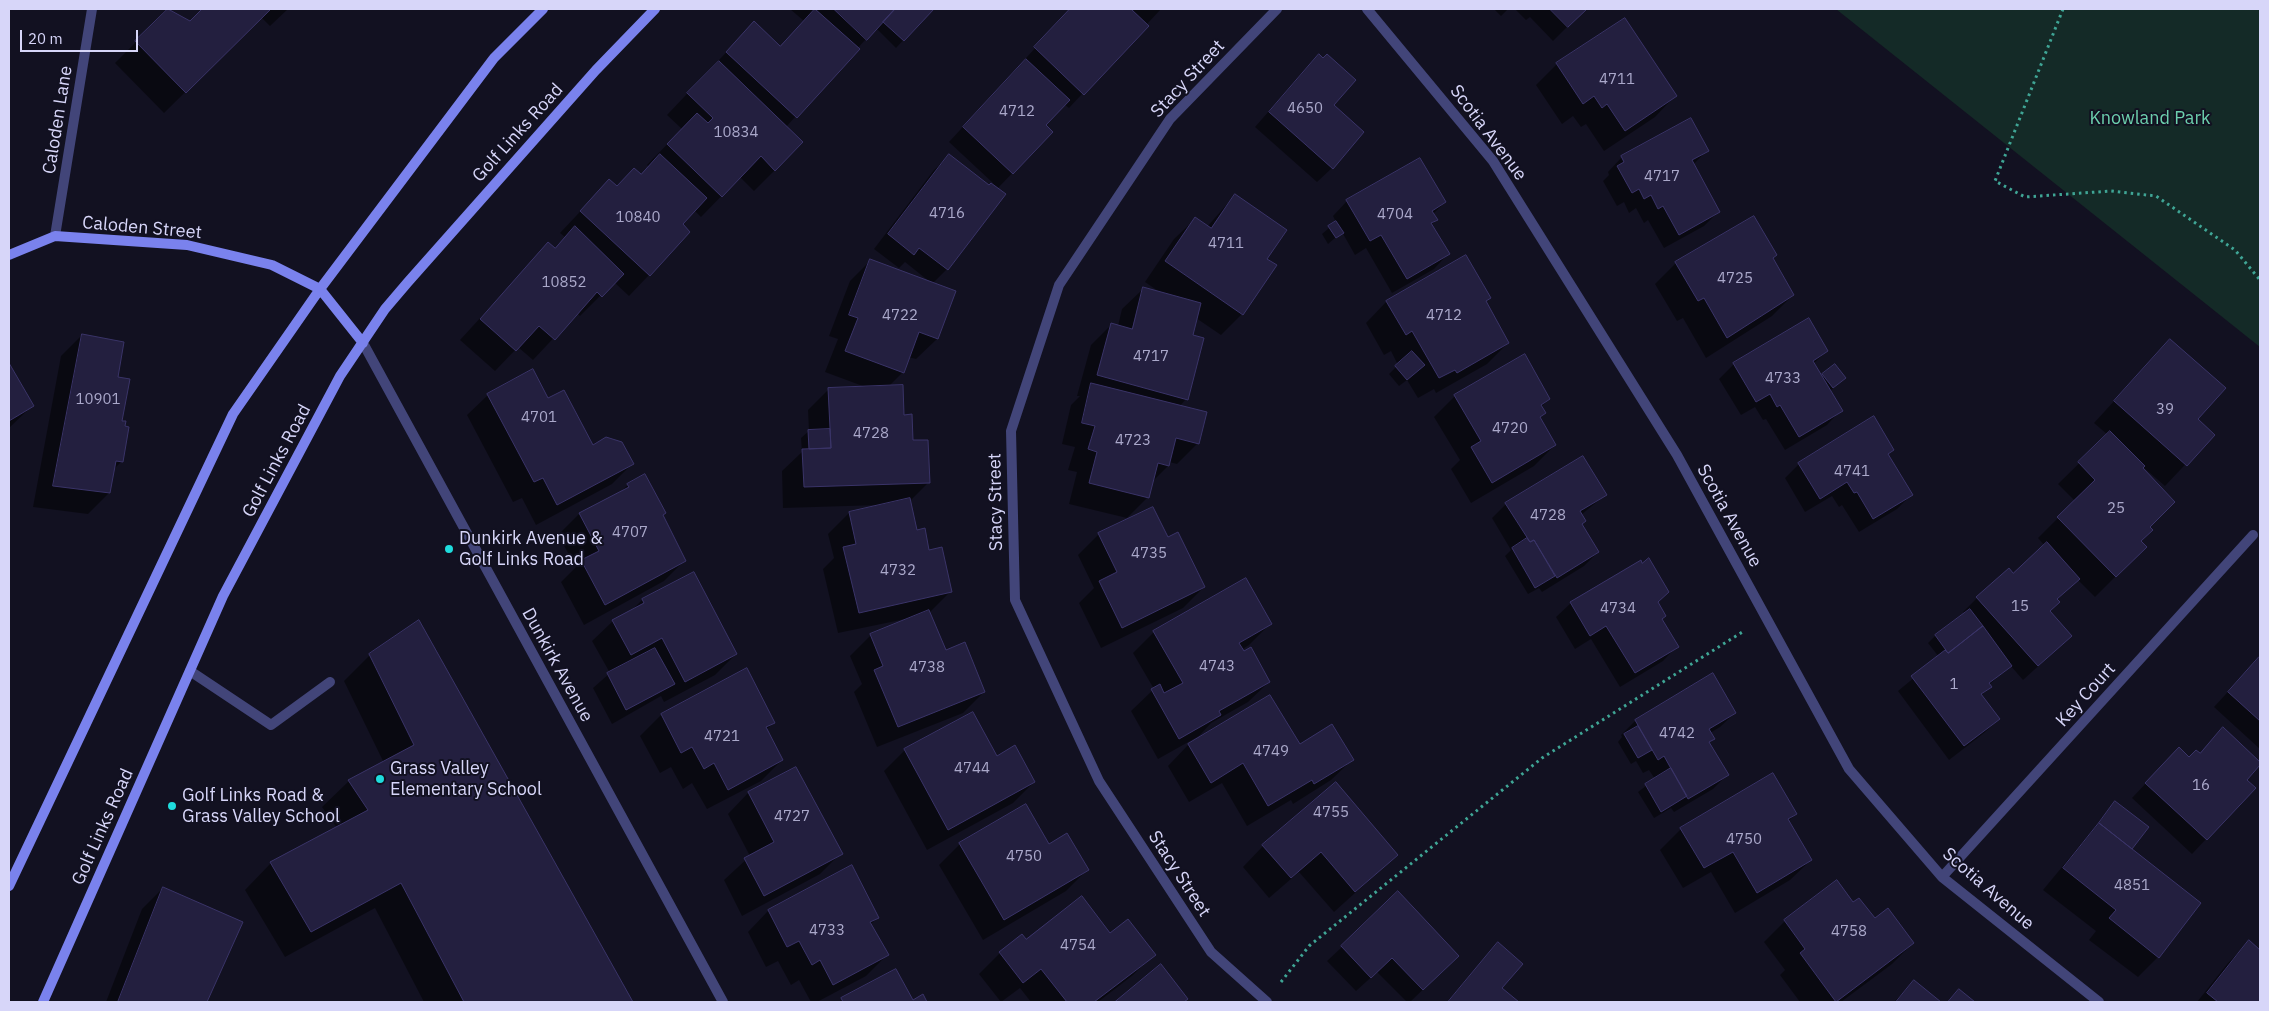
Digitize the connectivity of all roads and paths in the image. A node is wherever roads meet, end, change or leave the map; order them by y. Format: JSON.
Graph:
{"nodes":[{"id":1,"x":92,"y":9,"type":"edge"},
{"id":2,"x":543,"y":9,"type":"edge"},
{"id":3,"x":655,"y":9,"type":"edge"},
{"id":4,"x":1277,"y":9,"type":"edge"},
{"id":5,"x":1366,"y":9,"type":"edge"},
{"id":6,"x":2063,"y":9,"type":"edge"},
{"id":7,"x":55,"y":236,"type":"junction"},
{"id":8,"x":9,"y":255,"type":"edge"},
{"id":9,"x":2260,"y":280,"type":"edge"},
{"id":10,"x":320,"y":289,"type":"junction"},
{"id":11,"x":363,"y":344,"type":"junction"},
{"id":12,"x":2253,"y":535,"type":"dead end"},
{"id":13,"x":1749,"y":628,"type":"dead end"},
{"id":14,"x":190,"y":671,"type":"junction"},
{"id":15,"x":330,"y":682,"type":"dead end"},
{"id":16,"x":1942,"y":877,"type":"junction"},
{"id":17,"x":9,"y":886,"type":"edge"},
{"id":18,"x":43,"y":1002,"type":"edge"},
{"id":19,"x":723,"y":1002,"type":"edge"},
{"id":20,"x":1266,"y":1002,"type":"edge"},
{"id":21,"x":2099,"y":1002,"type":"edge"}],
"edges":[{"from":1,"to":7,"type":"street","name":"Caloden Lane"},
{"from":2,"to":10,"type":"main road"},
{"from":3,"to":11,"type":"main road","name":"Golf Links Road"},
{"from":4,"to":20,"type":"street","name":"Stacy Street"},
{"from":5,"to":16,"type":"street","name":"Scotia Avenue"},
{"from":6,"to":9,"type":"path"},
{"from":7,"to":8,"type":"main road","name":"Caloden Street"},
{"from":7,"to":10,"type":"main road","name":"Caloden Street"},
{"from":10,"to":11,"type":"main road","name":"Caloden Street"},
{"from":10,"to":17,"type":"main road"},
{"from":11,"to":14,"type":"main road","name":"Golf Links Road"},
{"from":11,"to":19,"type":"street","name":"Dunkirk Avenue"},
{"from":12,"to":16,"type":"street","name":"Key Court"},
{"from":13,"to":20,"type":"path"},
{"from":14,"to":15,"type":"street"},
{"from":14,"to":18,"type":"main road","name":"Golf Links Road"},
{"from":16,"to":21,"type":"street","name":"Scotia Avenue"}]}
